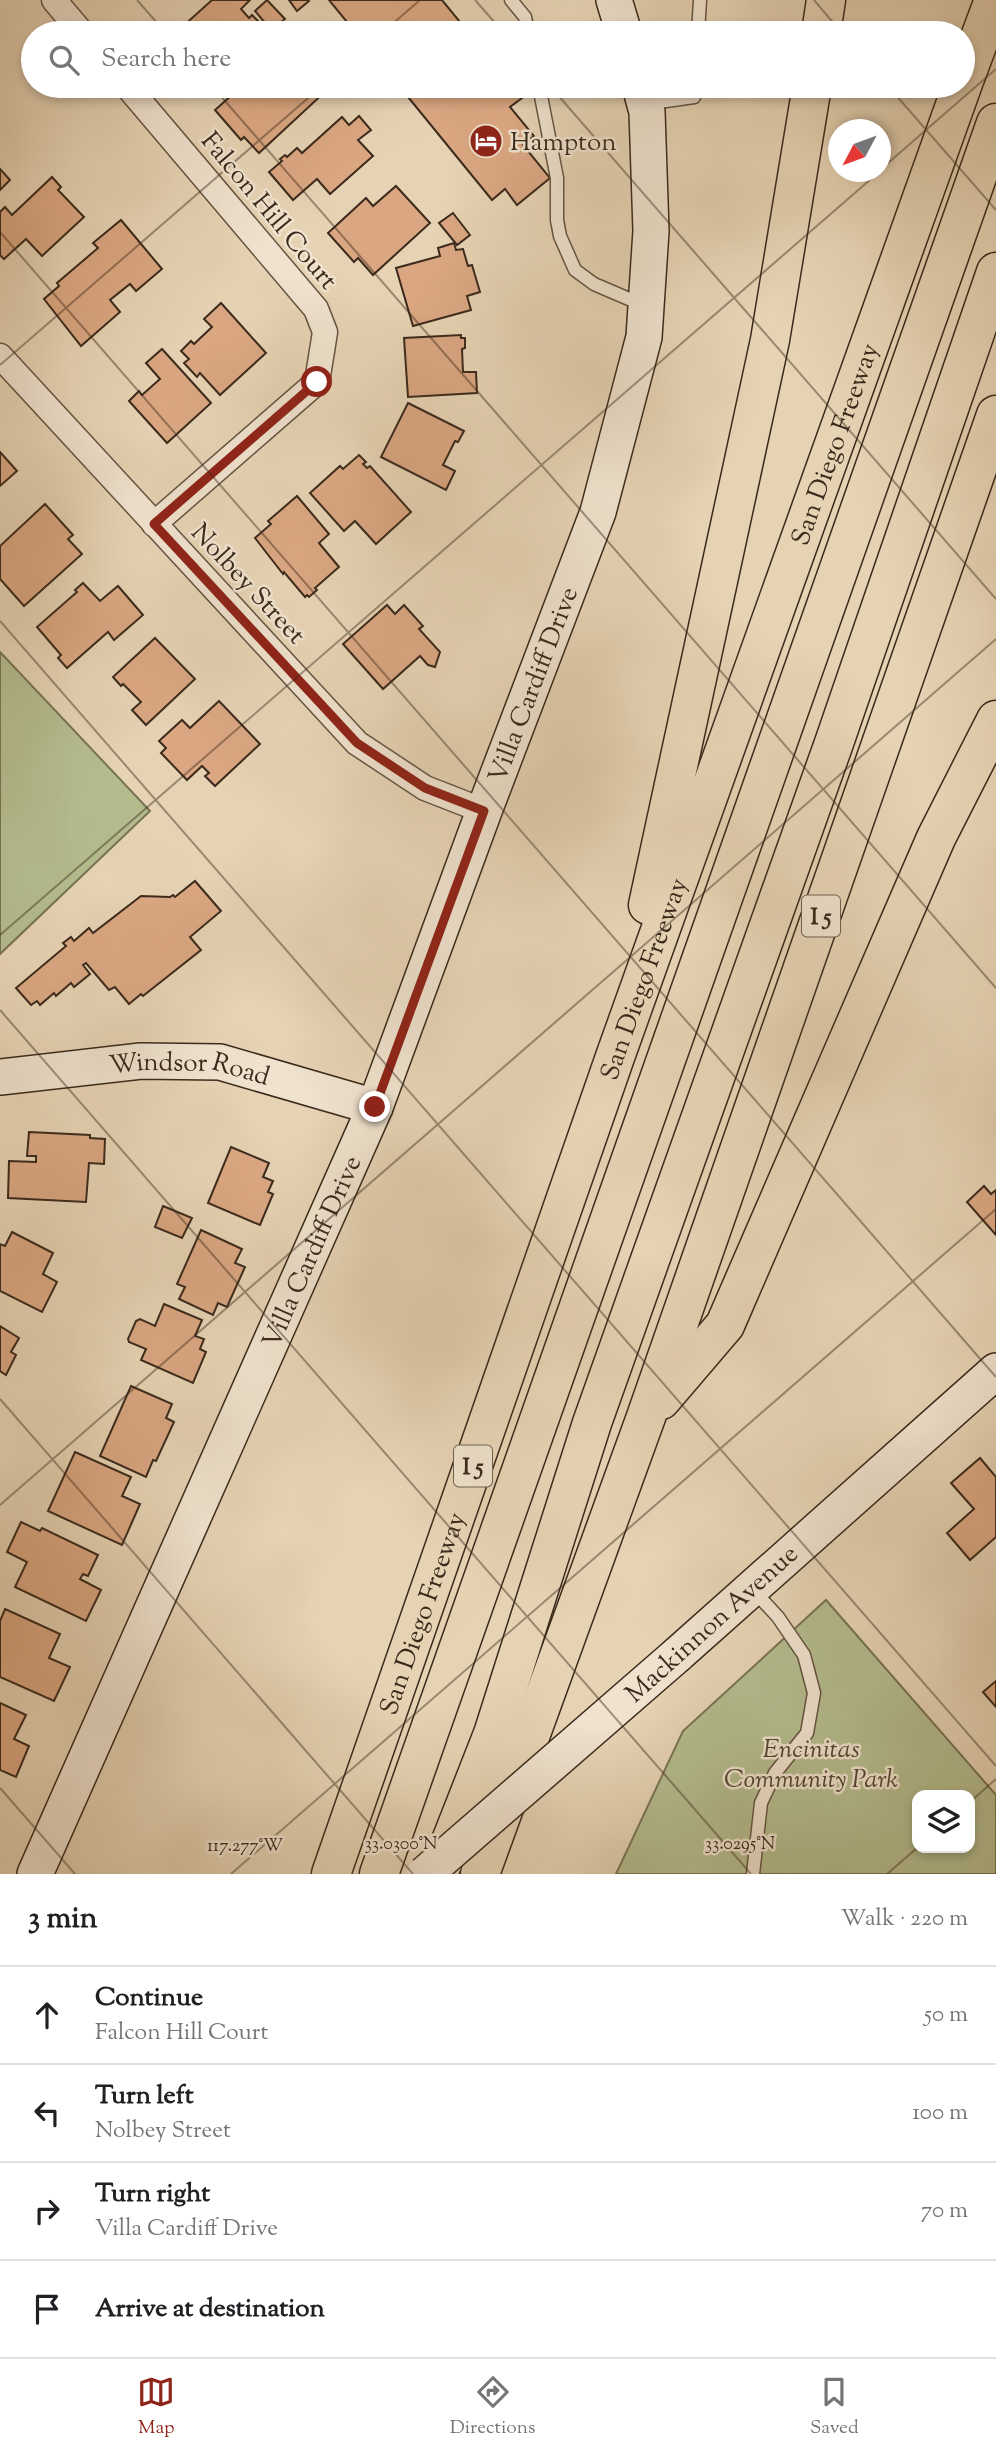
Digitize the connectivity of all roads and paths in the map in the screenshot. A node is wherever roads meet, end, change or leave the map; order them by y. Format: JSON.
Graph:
{"nodes":[{"id":1,"x":54,"y":0,"type":"edge"},
{"id":2,"x":511,"y":0,"type":"edge"},
{"id":3,"x":614,"y":0,"type":"edge"},
{"id":4,"x":700,"y":0,"type":"edge"},
{"id":5,"x":826,"y":0,"type":"edge"},
{"id":6,"x":994,"y":0,"type":"edge"},
{"id":7,"x":72,"y":21,"type":"edge"},
{"id":8,"x":526,"y":21,"type":"edge"},
{"id":9,"x":620,"y":21,"type":"edge"},
{"id":10,"x":699,"y":21,"type":"edge"},
{"id":11,"x":823,"y":21,"type":"edge"},
{"id":12,"x":975,"y":50,"type":"edge"},
{"id":13,"x":137,"y":98,"type":"edge"},
{"id":14,"x":541,"y":98,"type":"edge"},
{"id":15,"x":643,"y":98,"type":"edge"},
{"id":16,"x":810,"y":98,"type":"edge"},
{"id":17,"x":957,"y":98,"type":"edge"},
{"id":18,"x":996,"y":123,"type":"edge"},
{"id":19,"x":996,"y":272,"type":"edge"},
{"id":20,"x":646,"y":306,"type":"junction"},
{"id":21,"x":0,"y":356,"type":"edge"},
{"id":22,"x":996,"y":415,"type":"edge"},
{"id":23,"x":154,"y":524,"type":"junction"},
{"id":24,"x":996,"y":720,"type":"edge"},
{"id":25,"x":484,"y":811,"type":"junction"},
{"id":26,"x":615,"y":1057,"type":"junction"},
{"id":27,"x":0,"y":1077,"type":"edge"},
{"id":28,"x":375,"y":1107,"type":"junction"},
{"id":29,"x":996,"y":1371,"type":"edge"},
{"id":30,"x":646,"y":1417,"type":"junction"},
{"id":31,"x":751,"y":1588,"type":"junction"},
{"id":32,"x":35,"y":1874,"type":"edge"},
{"id":33,"x":331,"y":1874,"type":"edge"},
{"id":34,"x":379,"y":1874,"type":"edge"},
{"id":35,"x":425,"y":1874,"type":"edge"},
{"id":36,"x":438,"y":1874,"type":"edge"},
{"id":37,"x":480,"y":1874,"type":"edge"},
{"id":38,"x":752,"y":1874,"type":"edge"}],
"edges":[{"from":1,"to":7,"type":"street"},
{"from":2,"to":8,"type":"lane"},
{"from":3,"to":9,"type":"street"},
{"from":4,"to":10,"type":"lane"},
{"from":5,"to":11,"type":"highway"},
{"from":6,"to":12,"type":"highway","name":"San Diego Freeway","number":"I 5"},
{"from":13,"to":23,"type":"street","name":"Falcon Hill Court"},
{"from":14,"to":20,"type":"lane"},
{"from":15,"to":20,"type":"street","name":"Villa Cardiff Drive"},
{"from":16,"to":26,"type":"highway"},
{"from":17,"to":26,"type":"highway","name":"San Diego Freeway","number":"I 5"},
{"from":18,"to":34,"type":"highway"},
{"from":19,"to":36,"type":"highway"},
{"from":20,"to":25,"type":"street","name":"Villa Cardiff Drive"},
{"from":21,"to":23,"type":"street","name":"Nolbey Street"},
{"from":22,"to":30,"type":"highway","number":"I 5"},
{"from":23,"to":25,"type":"street","name":"Nolbey Street"},
{"from":24,"to":30,"type":"highway"},
{"from":25,"to":28,"type":"street","name":"Villa Cardiff Drive"},
{"from":26,"to":33,"type":"highway","name":"San Diego Freeway","number":"I 5"},
{"from":27,"to":28,"type":"street","name":"Windsor Road"},
{"from":28,"to":32,"type":"street","name":"Villa Cardiff Drive"},
{"from":29,"to":31,"type":"street","name":"Mackinnon Avenue"},
{"from":30,"to":37,"type":"highway","number":"I 5"},
{"from":31,"to":35,"type":"street","name":"Mackinnon Avenue","bridge":true},
{"from":31,"to":38,"type":"lane"}]}
